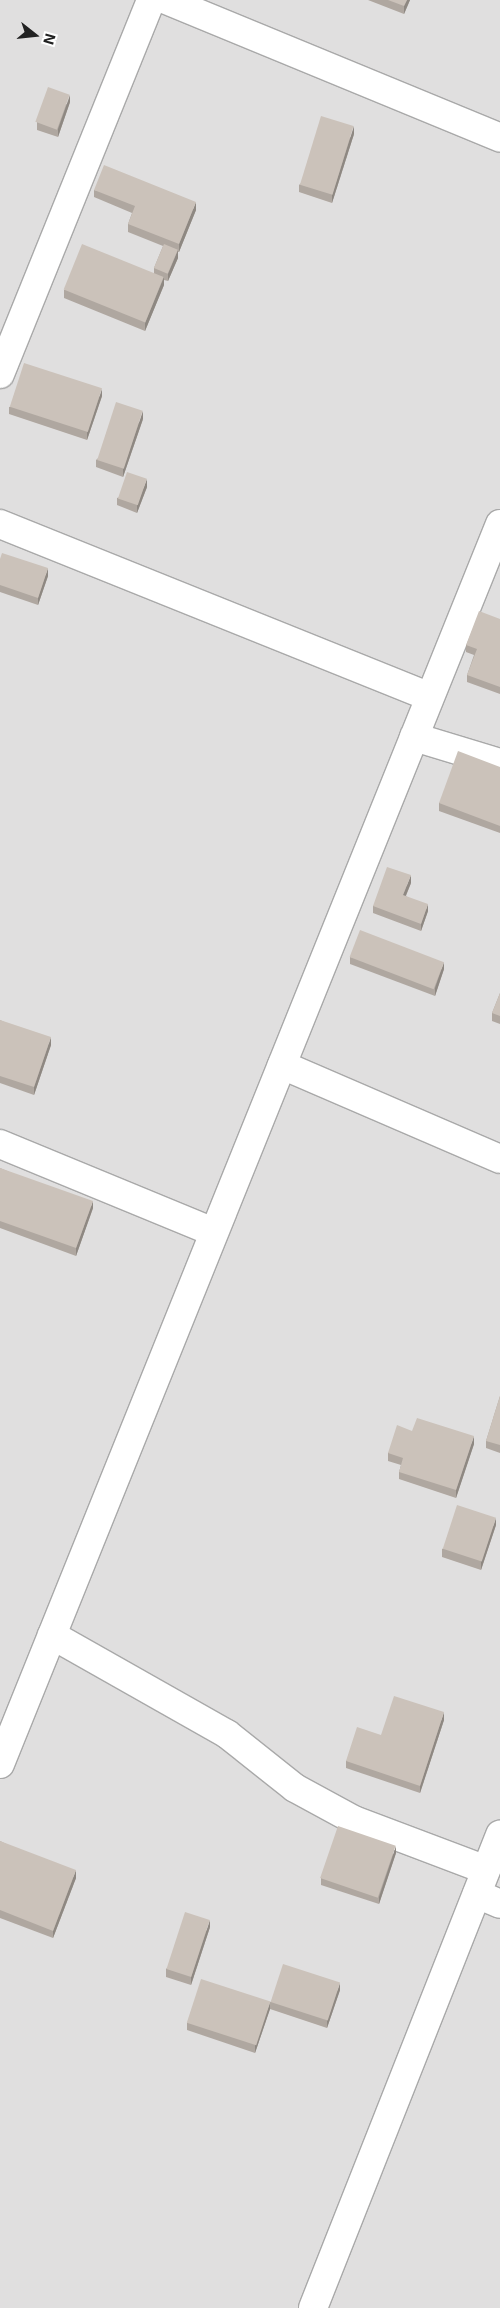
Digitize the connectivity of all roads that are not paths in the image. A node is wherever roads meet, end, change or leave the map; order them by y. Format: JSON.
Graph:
{"nodes":[{"id":1,"x":151,"y":0,"type":"edge"},
{"id":2,"x":166,"y":0,"type":"edge"},
{"id":3,"x":500,"y":138,"type":"edge"},
{"id":4,"x":0,"y":374,"type":"edge"},
{"id":5,"x":0,"y":524,"type":"edge"},
{"id":6,"x":500,"y":524,"type":"edge"},
{"id":7,"x":430,"y":696,"type":"junction"},
{"id":8,"x":414,"y":737,"type":"junction"},
{"id":9,"x":500,"y":763,"type":"edge"},
{"id":10,"x":282,"y":1064,"type":"junction"},
{"id":11,"x":0,"y":1144,"type":"edge"},
{"id":12,"x":500,"y":1159,"type":"edge"},
{"id":13,"x":214,"y":1232,"type":"junction"},
{"id":14,"x":52,"y":1635,"type":"junction"},
{"id":15,"x":1,"y":1757,"type":"edge"},
{"id":16,"x":500,"y":1835,"type":"edge"},
{"id":17,"x":488,"y":1889,"type":"edge"},
{"id":18,"x":313,"y":2308,"type":"edge"}],
"edges":[{"from":1,"to":4,"type":"street"},
{"from":2,"to":3,"type":"street"},
{"from":5,"to":7,"type":"street"},
{"from":6,"to":7,"type":"street"},
{"from":7,"to":8,"type":"street"},
{"from":8,"to":9,"type":"street"},
{"from":8,"to":10,"type":"street"},
{"from":10,"to":12,"type":"street"},
{"from":10,"to":13,"type":"street"},
{"from":11,"to":13,"type":"street"},
{"from":13,"to":14,"type":"street"},
{"from":14,"to":15,"type":"street"},
{"from":14,"to":17,"type":"street"},
{"from":16,"to":17,"type":"street"},
{"from":17,"to":18,"type":"street"}]}
